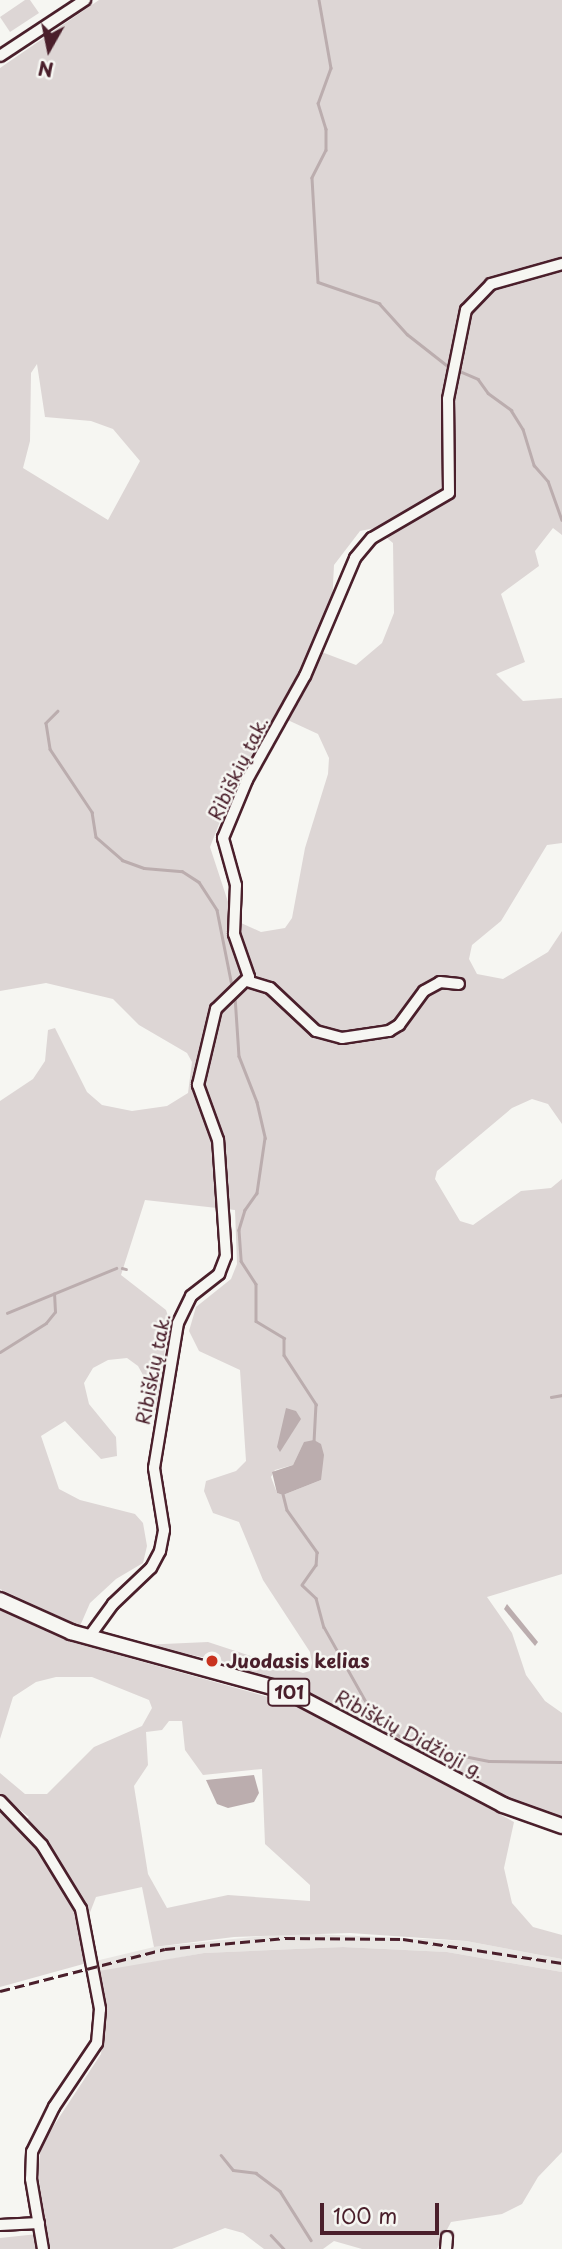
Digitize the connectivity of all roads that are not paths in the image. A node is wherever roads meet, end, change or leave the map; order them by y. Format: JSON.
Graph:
{"nodes":[{"id":1,"x":85,"y":0,"type":"edge"},
{"id":2,"x":0,"y":56,"type":"edge"},
{"id":3,"x":562,"y":264,"type":"edge"},
{"id":4,"x":247,"y":981,"type":"junction"},
{"id":5,"x":459,"y":984,"type":"dead end"},
{"id":6,"x":0,"y":1600,"type":"edge"},
{"id":7,"x":89,"y":1637,"type":"junction"},
{"id":8,"x":0,"y":1801,"type":"edge"},
{"id":9,"x":562,"y":1825,"type":"edge"},
{"id":10,"x":39,"y":2224,"type":"junction"},
{"id":11,"x":0,"y":2225,"type":"edge"},
{"id":12,"x":43,"y":2249,"type":"edge"}],
"edges":[{"from":1,"to":2,"type":"street"},
{"from":3,"to":4,"type":"street","name":"Ribiškių tak."},
{"from":4,"to":5,"type":"street"},
{"from":4,"to":7,"type":"street","name":"Ribiškių tak."},
{"from":6,"to":7,"type":"main road","name":"Ribiškių Didžioji g.","number":"101"},
{"from":7,"to":9,"type":"main road","name":"Ribiškių Didžioji g.","number":"101"},
{"from":8,"to":10,"type":"street"},
{"from":10,"to":11,"type":"street"},
{"from":10,"to":12,"type":"street"}]}
